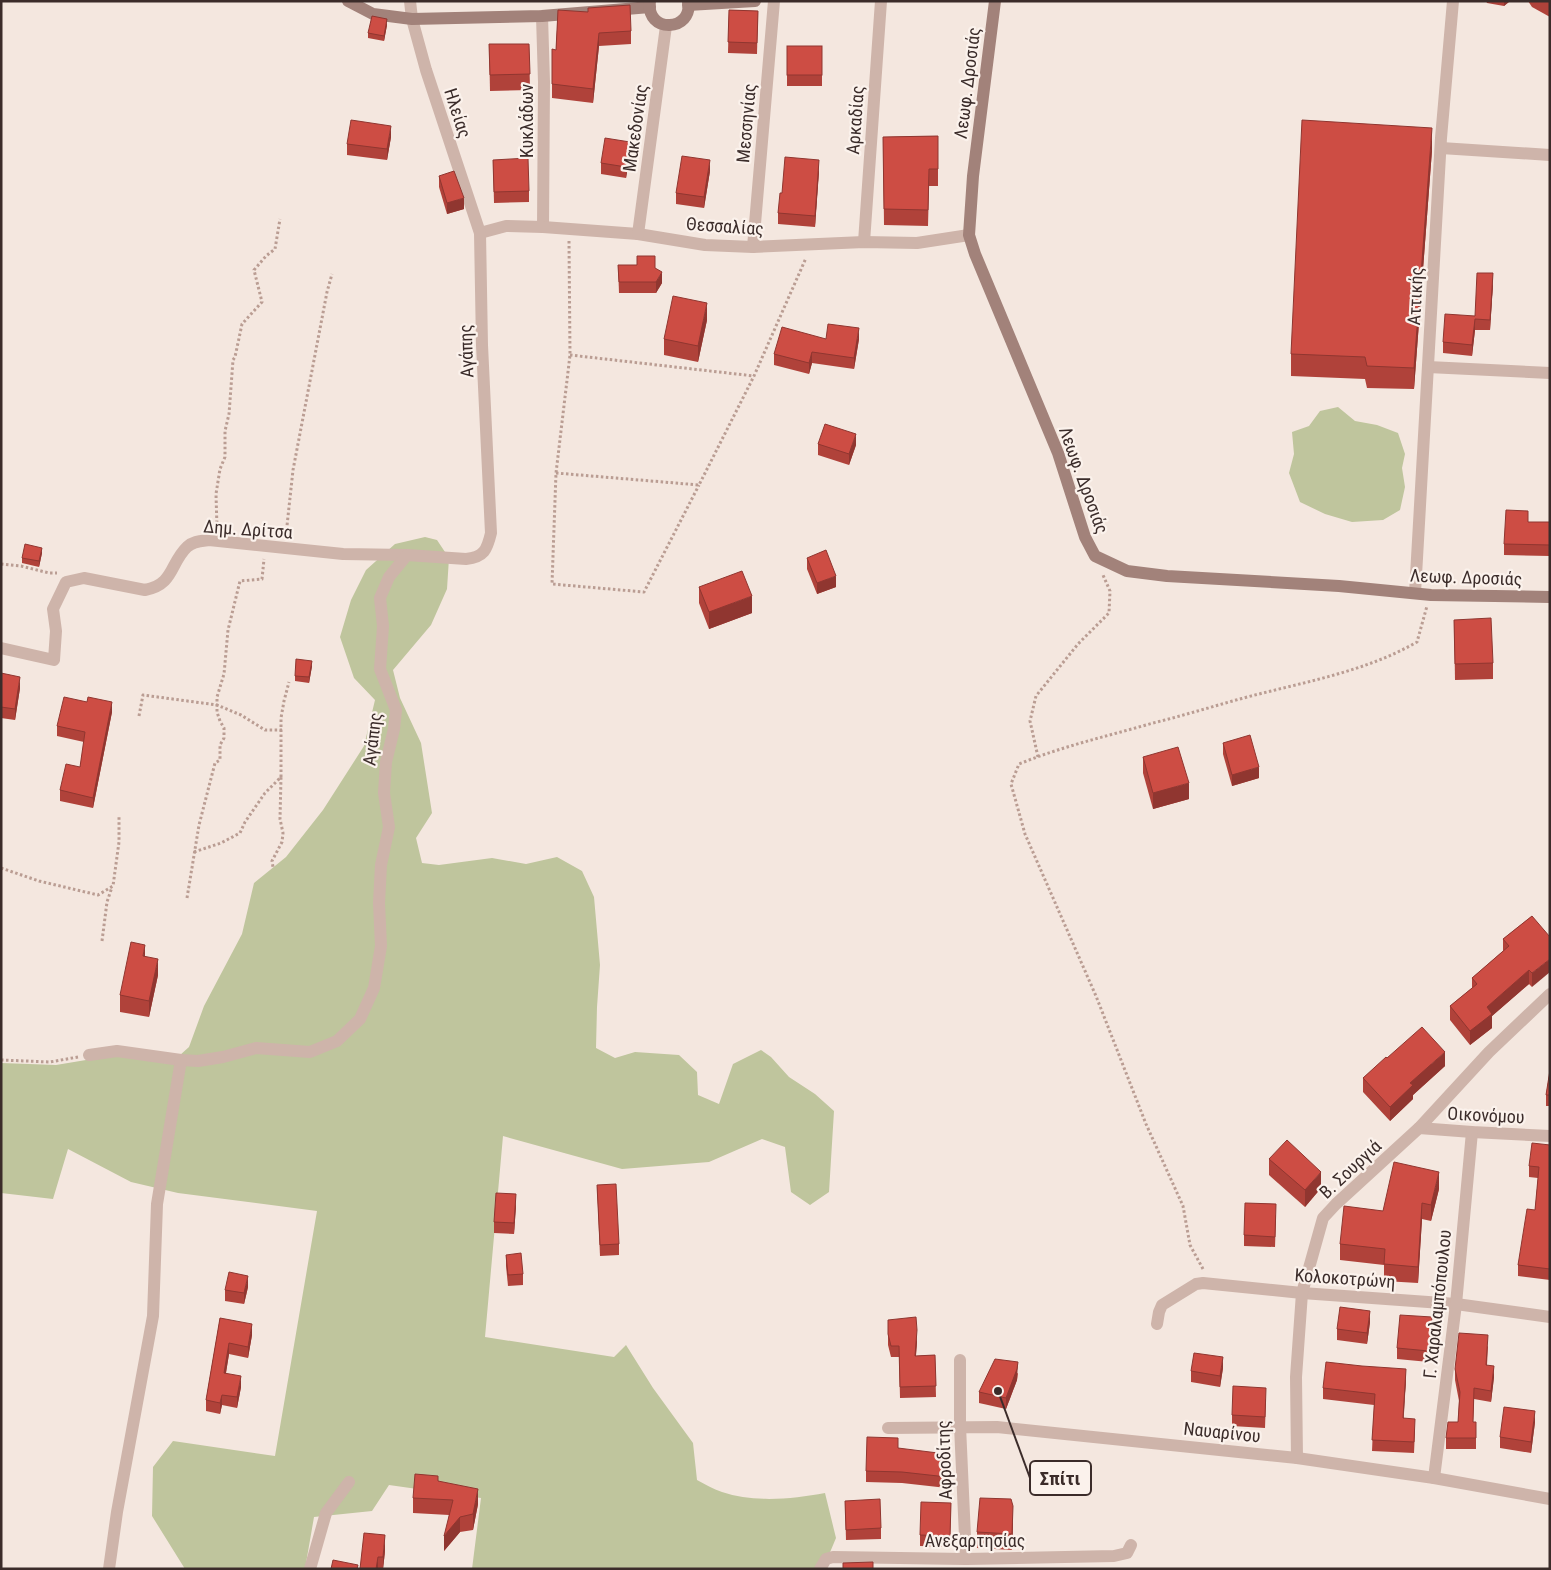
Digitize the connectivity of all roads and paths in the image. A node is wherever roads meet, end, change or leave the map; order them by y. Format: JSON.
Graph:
{"nodes":[{"id":1,"x":348,"y":1,"type":"edge"},
{"id":2,"x":410,"y":1,"type":"edge"},
{"id":3,"x":755,"y":1,"type":"edge"},
{"id":4,"x":774,"y":1,"type":"edge"},
{"id":5,"x":881,"y":1,"type":"edge"},
{"id":6,"x":995,"y":1,"type":"edge"},
{"id":7,"x":1452,"y":1,"type":"edge"},
{"id":8,"x":688,"y":3,"type":"edge"},
{"id":9,"x":650,"y":4,"type":"edge"},
{"id":10,"x":542,"y":16,"type":"junction"},
{"id":11,"x":412,"y":19,"type":"junction"},
{"id":12,"x":666,"y":26,"type":"junction"},
{"id":13,"x":1441,"y":148,"type":"junction"},
{"id":14,"x":1550,"y":155,"type":"edge"},
{"id":15,"x":280,"y":219,"type":"dead end"},
{"id":16,"x":543,"y":227,"type":"junction"},
{"id":17,"x":568,"y":230,"type":"junction"},
{"id":18,"x":480,"y":233,"type":"junction"},
{"id":19,"x":638,"y":234,"type":"junction"},
{"id":20,"x":970,"y":235,"type":"junction"},
{"id":21,"x":864,"y":242,"type":"junction"},
{"id":22,"x":812,"y":245,"type":"junction"},
{"id":23,"x":753,"y":247,"type":"junction"},
{"id":24,"x":332,"y":274,"type":"dead end"},
{"id":25,"x":570,"y":355,"type":"junction"},
{"id":26,"x":1428,"y":367,"type":"junction"},
{"id":27,"x":1550,"y":373,"type":"edge"},
{"id":28,"x":754,"y":376,"type":"junction"},
{"id":29,"x":556,"y":473,"type":"junction"},
{"id":30,"x":699,"y":485,"type":"junction"},
{"id":31,"x":218,"y":541,"type":"junction"},
{"id":32,"x":265,"y":546,"type":"junction"},
{"id":33,"x":285,"y":548,"type":"junction"},
{"id":34,"x":407,"y":555,"type":"junction"},
{"id":35,"x":1095,"y":556,"type":"junction"},
{"id":36,"x":1,"y":564,"type":"edge"},
{"id":37,"x":84,"y":578,"type":"junction"},
{"id":38,"x":1415,"y":593,"type":"junction"},
{"id":39,"x":1431,"y":595,"type":"junction"},
{"id":40,"x":1550,"y":597,"type":"edge"},
{"id":41,"x":1,"y":648,"type":"edge"},
{"id":42,"x":289,"y":682,"type":"dead end"},
{"id":43,"x":217,"y":705,"type":"junction"},
{"id":44,"x":139,"y":716,"type":"dead end"},
{"id":45,"x":282,"y":730,"type":"junction"},
{"id":46,"x":1038,"y":756,"type":"junction"},
{"id":47,"x":280,"y":777,"type":"junction"},
{"id":48,"x":119,"y":816,"type":"dead end"},
{"id":49,"x":194,"y":852,"type":"junction"},
{"id":50,"x":272,"y":867,"type":"dead end"},
{"id":51,"x":1,"y":868,"type":"edge"},
{"id":52,"x":113,"y":886,"type":"junction"},
{"id":53,"x":187,"y":898,"type":"dead end"},
{"id":54,"x":102,"y":941,"type":"dead end"},
{"id":55,"x":1550,"y":994,"type":"edge"},
{"id":56,"x":89,"y":1055,"type":"joint"},
{"id":57,"x":1,"y":1060,"type":"edge"},
{"id":58,"x":181,"y":1060,"type":"junction"},
{"id":59,"x":1420,"y":1128,"type":"junction"},
{"id":60,"x":1472,"y":1132,"type":"junction"},
{"id":61,"x":1550,"y":1136,"type":"edge"},
{"id":62,"x":1210,"y":1283,"type":"junction"},
{"id":63,"x":1302,"y":1293,"type":"junction"},
{"id":64,"x":1456,"y":1304,"type":"junction"},
{"id":65,"x":1550,"y":1317,"type":"edge"},
{"id":66,"x":1157,"y":1324,"type":"dead end"},
{"id":67,"x":960,"y":1360,"type":"dead end"},
{"id":68,"x":960,"y":1426,"type":"junction"},
{"id":69,"x":888,"y":1428,"type":"dead end"},
{"id":70,"x":1297,"y":1458,"type":"junction"},
{"id":71,"x":1434,"y":1478,"type":"junction"},
{"id":72,"x":348,"y":1482,"type":"dead end"},
{"id":73,"x":1550,"y":1499,"type":"edge"},
{"id":74,"x":1131,"y":1545,"type":"dead end"},
{"id":75,"x":966,"y":1559,"type":"junction"},
{"id":76,"x":109,"y":1569,"type":"edge"},
{"id":77,"x":310,"y":1569,"type":"edge"},
{"id":78,"x":820,"y":1569,"type":"edge"}],
"edges":[{"from":1,"to":11,"type":"street"},
{"from":2,"to":11,"type":"street","name":"Ηλείας"},
{"from":3,"to":8,"type":"street"},
{"from":4,"to":23,"type":"street","name":"Μεσσηνίας"},
{"from":5,"to":21,"type":"street","name":"Αρκαδίας"},
{"from":6,"to":20,"type":"street","name":"Λεωφ. Δροσιάς"},
{"from":7,"to":13,"type":"street","name":"Αττικής"},
{"from":8,"to":12,"type":"street"},
{"from":9,"to":10,"type":"street"},
{"from":9,"to":12,"type":"street"},
{"from":10,"to":11,"type":"street"},
{"from":10,"to":16,"type":"street","name":"Κυκλάδων"},
{"from":11,"to":18,"type":"street","name":"Ηλείας"},
{"from":12,"to":19,"type":"street","name":"Μακεδονίας"},
{"from":13,"to":14,"type":"street"},
{"from":13,"to":26,"type":"street","name":"Αττικής"},
{"from":15,"to":31,"type":"path"},
{"from":16,"to":17,"type":"street","name":"Θεσσαλίας"},
{"from":16,"to":18,"type":"street","name":"Θεσσαλίας"},
{"from":17,"to":19,"type":"street","name":"Θεσσαλίας"},
{"from":17,"to":25,"type":"path"},
{"from":18,"to":34,"type":"street","name":"Αγάπης"},
{"from":19,"to":23,"type":"street","name":"Θεσσαλίας"},
{"from":20,"to":21,"type":"street","name":"Θεσσαλίας"},
{"from":20,"to":35,"type":"street","name":"Λεωφ. Δροσιάς"},
{"from":21,"to":22,"type":"street","name":"Θεσσαλίας"},
{"from":22,"to":23,"type":"street","name":"Θεσσαλίας"},
{"from":22,"to":28,"type":"path"},
{"from":24,"to":33,"type":"path"},
{"from":25,"to":28,"type":"path"},
{"from":25,"to":29,"type":"path"},
{"from":26,"to":27,"type":"street"},
{"from":26,"to":38,"type":"street","name":"Αττικής"},
{"from":28,"to":30,"type":"path"},
{"from":29,"to":30,"type":"path"},
{"from":29,"to":30,"type":"path"},
{"from":31,"to":32,"type":"street","name":"Δημ. Δρίτσα"},
{"from":31,"to":37,"type":"street","name":"Δημ. Δρίτσα"},
{"from":32,"to":33,"type":"street","name":"Δημ. Δρίτσα"},
{"from":32,"to":43,"type":"path"},
{"from":33,"to":34,"type":"street","name":"Δημ. Δρίτσα"},
{"from":34,"to":58,"type":"street","name":"Αγάπης"},
{"from":35,"to":38,"type":"street","name":"Λεωφ. Δροσιάς"},
{"from":35,"to":46,"type":"path"},
{"from":36,"to":37,"type":"path"},
{"from":37,"to":41,"type":"street"},
{"from":38,"to":39,"type":"street","name":"Λεωφ. Δροσιάς"},
{"from":39,"to":40,"type":"street","name":"Λεωφ. Δροσιάς"},
{"from":39,"to":46,"type":"path"},
{"from":42,"to":45,"type":"path"},
{"from":43,"to":44,"type":"path"},
{"from":43,"to":45,"type":"path"},
{"from":43,"to":49,"type":"path"},
{"from":45,"to":47,"type":"path"},
{"from":46,"to":62,"type":"path"},
{"from":47,"to":49,"type":"path"},
{"from":47,"to":50,"type":"path"},
{"from":48,"to":52,"type":"path"},
{"from":49,"to":53,"type":"path"},
{"from":51,"to":52,"type":"path"},
{"from":52,"to":54,"type":"path"},
{"from":55,"to":59,"type":"street","name":"Β. Σουργιά"},
{"from":56,"to":57,"type":"path"},
{"from":56,"to":58,"type":"street","name":"Αγάπης"},
{"from":58,"to":76,"type":"street"},
{"from":59,"to":60,"type":"street","name":"Οικονόμου"},
{"from":59,"to":63,"type":"street","name":"Β. Σουργιά"},
{"from":60,"to":61,"type":"street","name":"Οικονόμου"},
{"from":60,"to":64,"type":"street","name":"Γ. Χαραλαμπόπουλου"},
{"from":62,"to":63,"type":"street","name":"Κολοκοτρώνη"},
{"from":62,"to":66,"type":"street","name":"Κολοκοτρώνη"},
{"from":63,"to":64,"type":"street","name":"Κολοκοτρώνη"},
{"from":63,"to":70,"type":"street","name":"Β. Σουργιά"},
{"from":64,"to":65,"type":"street","name":"Κολοκοτρώνη"},
{"from":64,"to":71,"type":"street","name":"Γ. Χαραλαμπόπουλου"},
{"from":67,"to":68,"type":"street","name":"Αφροδίτης"},
{"from":68,"to":69,"type":"street","name":"Ναυαρίνου"},
{"from":68,"to":70,"type":"street","name":"Ναυαρίνου"},
{"from":68,"to":75,"type":"street","name":"Αφροδίτης"},
{"from":70,"to":71,"type":"street","name":"Ναυαρίνου"},
{"from":71,"to":73,"type":"street","name":"Ναυαρίνου"},
{"from":72,"to":77,"type":"street"},
{"from":74,"to":75,"type":"street","name":"Ανεξαρτησίας"},
{"from":75,"to":78,"type":"street","name":"Ανεξαρτησίας"}]}
